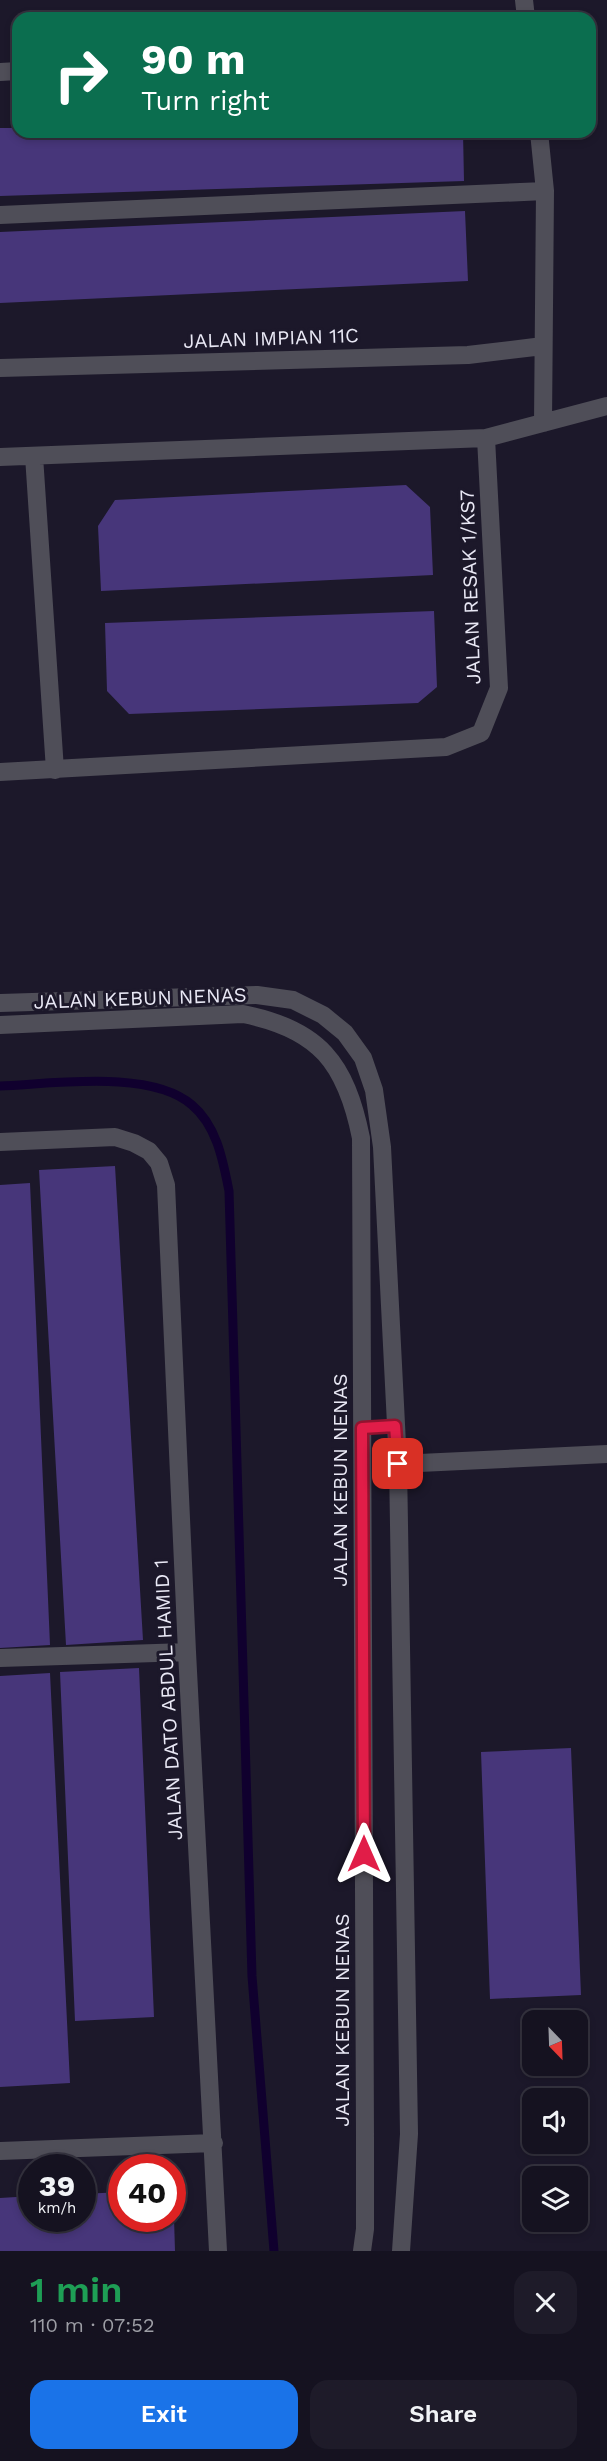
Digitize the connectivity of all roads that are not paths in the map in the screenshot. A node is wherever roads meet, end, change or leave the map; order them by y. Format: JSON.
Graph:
{"nodes":[{"id":1,"x":540,"y":138,"type":"edge"},
{"id":2,"x":545,"y":192,"type":"junction"},
{"id":3,"x":0,"y":215,"type":"edge"},
{"id":4,"x":543,"y":346,"type":"junction"},
{"id":5,"x":0,"y":368,"type":"edge"},
{"id":6,"x":606,"y":406,"type":"edge"},
{"id":7,"x":543,"y":423,"type":"junction"},
{"id":8,"x":486,"y":438,"type":"junction"},
{"id":9,"x":34,"y":456,"type":"junction"},
{"id":10,"x":0,"y":457,"type":"edge"},
{"id":11,"x":55,"y":770,"type":"junction"},
{"id":12,"x":0,"y":772,"type":"edge"},
{"id":13,"x":0,"y":1003,"type":"edge"},
{"id":14,"x":0,"y":1025,"type":"edge"},
{"id":15,"x":0,"y":1142,"type":"edge"},
{"id":16,"x":395,"y":1426,"type":"junction"},
{"id":17,"x":362,"y":1428,"type":"junction"},
{"id":18,"x":607,"y":1454,"type":"edge"},
{"id":19,"x":398,"y":1464,"type":"junction"},
{"id":20,"x":187,"y":1653,"type":"junction"},
{"id":21,"x":0,"y":1658,"type":"edge"},
{"id":22,"x":214,"y":2143,"type":"junction"},
{"id":23,"x":0,"y":2151,"type":"edge"},
{"id":24,"x":218,"y":2251,"type":"edge"},
{"id":25,"x":362,"y":2251,"type":"edge"},
{"id":26,"x":401,"y":2251,"type":"edge"}],
"edges":[{"from":1,"to":2,"type":"street"},
{"from":2,"to":3,"type":"street"},
{"from":2,"to":4,"type":"street"},
{"from":4,"to":5,"type":"street","name":"JALAN IMPIAN 11C"},
{"from":4,"to":7,"type":"street"},
{"from":6,"to":7,"type":"street"},
{"from":7,"to":8,"type":"street"},
{"from":8,"to":9,"type":"street"},
{"from":8,"to":11,"type":"street","name":"JALAN RESAK 1/KS7"},
{"from":9,"to":10,"type":"street"},
{"from":9,"to":11,"type":"street"},
{"from":11,"to":12,"type":"street","name":"JALAN RESAK 1/KS7"},
{"from":13,"to":16,"type":"street","name":"JALAN KEBUN NENAS"},
{"from":14,"to":17,"type":"street","name":"JALAN KEBUN NENAS"},
{"from":15,"to":20,"type":"street","name":"JALAN DATO ABDUL HAMID 1"},
{"from":16,"to":17,"type":"street"},
{"from":16,"to":19,"type":"street","name":"JALAN KEBUN NENAS"},
{"from":17,"to":25,"type":"street","name":"JALAN KEBUN NENAS"},
{"from":18,"to":19,"type":"street"},
{"from":19,"to":26,"type":"street","name":"JALAN KEBUN NENAS"},
{"from":20,"to":21,"type":"street"},
{"from":20,"to":22,"type":"street","name":"JALAN DATO ABDUL HAMID 1"},
{"from":22,"to":23,"type":"street"},
{"from":22,"to":24,"type":"street","name":"JALAN DATO ABDUL HAMID 1"}]}
